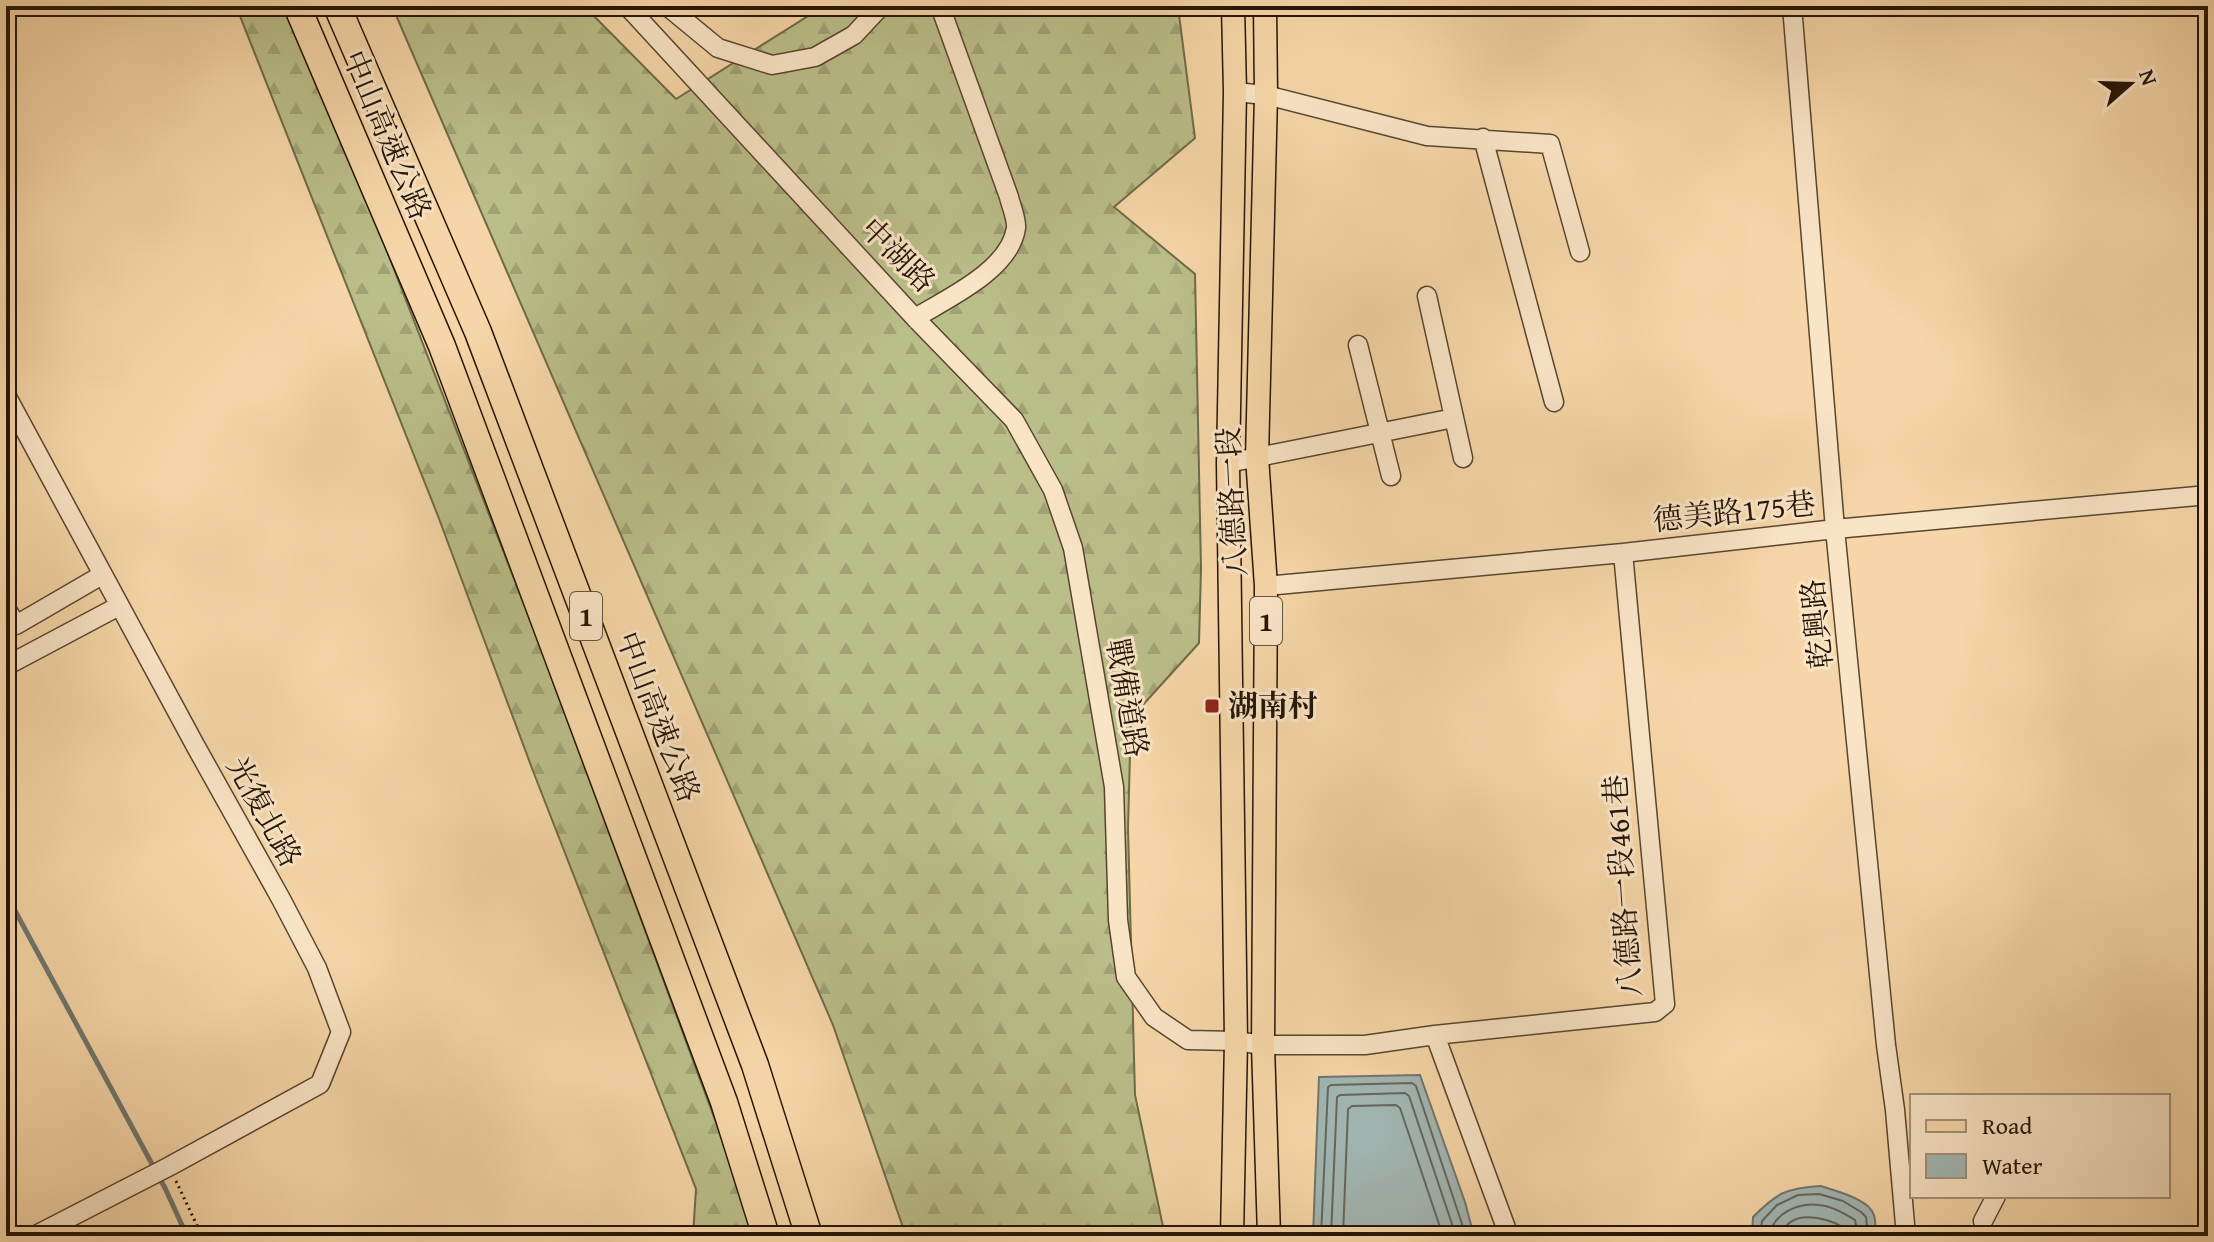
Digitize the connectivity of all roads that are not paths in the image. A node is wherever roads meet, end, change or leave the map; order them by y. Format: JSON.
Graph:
{"nodes":[{"id":1,"x":297,"y":6,"type":"edge"},
{"id":2,"x":337,"y":6,"type":"edge"},
{"id":3,"x":627,"y":6,"type":"edge"},
{"id":4,"x":667,"y":6,"type":"edge"},
{"id":5,"x":881,"y":6,"type":"edge"},
{"id":6,"x":1233,"y":6,"type":"edge"},
{"id":7,"x":1265,"y":6,"type":"edge"},
{"id":8,"x":1792,"y":6,"type":"edge"},
{"id":9,"x":943,"y":10,"type":"edge"},
{"id":10,"x":1235,"y":92,"type":"junction"},
{"id":11,"x":1266,"y":95,"type":"junction"},
{"id":12,"x":1483,"y":138,"type":"junction"},
{"id":13,"x":1580,"y":252,"type":"dead end"},
{"id":14,"x":1427,"y":296,"type":"dead end"},
{"id":15,"x":915,"y":318,"type":"junction"},
{"id":16,"x":1358,"y":345,"type":"dead end"},
{"id":17,"x":6,"y":395,"type":"edge"},
{"id":18,"x":1554,"y":402,"type":"dead end"},
{"id":19,"x":1454,"y":418,"type":"junction"},
{"id":20,"x":1381,"y":433,"type":"junction"},
{"id":21,"x":1257,"y":457,"type":"junction"},
{"id":22,"x":1463,"y":458,"type":"dead end"},
{"id":23,"x":1228,"y":463,"type":"junction"},
{"id":24,"x":1391,"y":476,"type":"dead end"},
{"id":25,"x":2208,"y":495,"type":"edge"},
{"id":26,"x":1835,"y":529,"type":"junction"},
{"id":27,"x":1623,"y":553,"type":"junction"},
{"id":28,"x":102,"y":575,"type":"junction"},
{"id":29,"x":1266,"y":586,"type":"junction"},
{"id":30,"x":119,"y":606,"type":"junction"},
{"id":31,"x":6,"y":608,"type":"edge"},
{"id":32,"x":6,"y":666,"type":"edge"},
{"id":33,"x":1435,"y":1035,"type":"junction"},
{"id":34,"x":1236,"y":1041,"type":"junction"},
{"id":35,"x":1263,"y":1045,"type":"junction"},
{"id":36,"x":1904,"y":1113,"type":"edge"},
{"id":37,"x":1995,"y":1198,"type":"edge"},
{"id":38,"x":1983,"y":1221,"type":"dead end"},
{"id":39,"x":34,"y":1236,"type":"edge"},
{"id":40,"x":766,"y":1236,"type":"edge"},
{"id":41,"x":809,"y":1236,"type":"edge"},
{"id":42,"x":1232,"y":1236,"type":"edge"},
{"id":43,"x":1269,"y":1236,"type":"edge"},
{"id":44,"x":1509,"y":1236,"type":"edge"},
{"id":45,"x":1906,"y":1236,"type":"edge"}],
"edges":[{"from":1,"to":40,"type":"highway","name":"中山高速公路","number":"1"},
{"from":2,"to":41,"type":"highway","name":"中山高速公路","number":"1"},
{"from":3,"to":15,"type":"street","name":"中湖路"},
{"from":4,"to":5,"type":"street"},
{"from":6,"to":10,"type":"main road","name":"八德路一段","number":"1"},
{"from":7,"to":11,"type":"main road","name":"八德路一段","number":"1"},
{"from":8,"to":26,"type":"street","name":"乾興路"},
{"from":9,"to":15,"type":"street","name":"中湖路"},
{"from":10,"to":11,"type":"street"},
{"from":10,"to":23,"type":"main road","name":"八德路一段","number":"1"},
{"from":11,"to":12,"type":"street"},
{"from":11,"to":21,"type":"main road","name":"八德路一段","number":"1"},
{"from":12,"to":13,"type":"street"},
{"from":12,"to":18,"type":"street"},
{"from":14,"to":19,"type":"street"},
{"from":15,"to":34,"type":"street","name":"戰備道路"},
{"from":16,"to":20,"type":"street"},
{"from":17,"to":28,"type":"street","name":"光復北路"},
{"from":19,"to":20,"type":"street"},
{"from":19,"to":22,"type":"street"},
{"from":20,"to":21,"type":"street"},
{"from":20,"to":24,"type":"street"},
{"from":21,"to":23,"type":"street"},
{"from":21,"to":29,"type":"main road","name":"八德路一段","number":"1"},
{"from":23,"to":34,"type":"main road","name":"八德路一段","number":"1"},
{"from":25,"to":26,"type":"street","name":"德美路175巷"},
{"from":26,"to":27,"type":"street","name":"德美路175巷"},
{"from":26,"to":36,"type":"street","name":"乾興路"},
{"from":27,"to":29,"type":"street","name":"德美路175巷"},
{"from":27,"to":33,"type":"street","name":"八德路一段461巷"},
{"from":28,"to":30,"type":"street","name":"光復北路"},
{"from":28,"to":31,"type":"street"},
{"from":29,"to":35,"type":"main road","name":"八德路一段","number":"1"},
{"from":30,"to":32,"type":"street"},
{"from":30,"to":39,"type":"street","name":"光復北路"},
{"from":33,"to":35,"type":"street","name":"八德路一段461巷"},
{"from":33,"to":44,"type":"street"},
{"from":34,"to":35,"type":"street","name":"戰備道路"},
{"from":34,"to":42,"type":"main road","name":"八德路一段","number":"1"},
{"from":35,"to":43,"type":"main road","name":"八德路一段","number":"1"},
{"from":36,"to":45,"type":"street","name":"乾興路"},
{"from":37,"to":38,"type":"street"}]}
